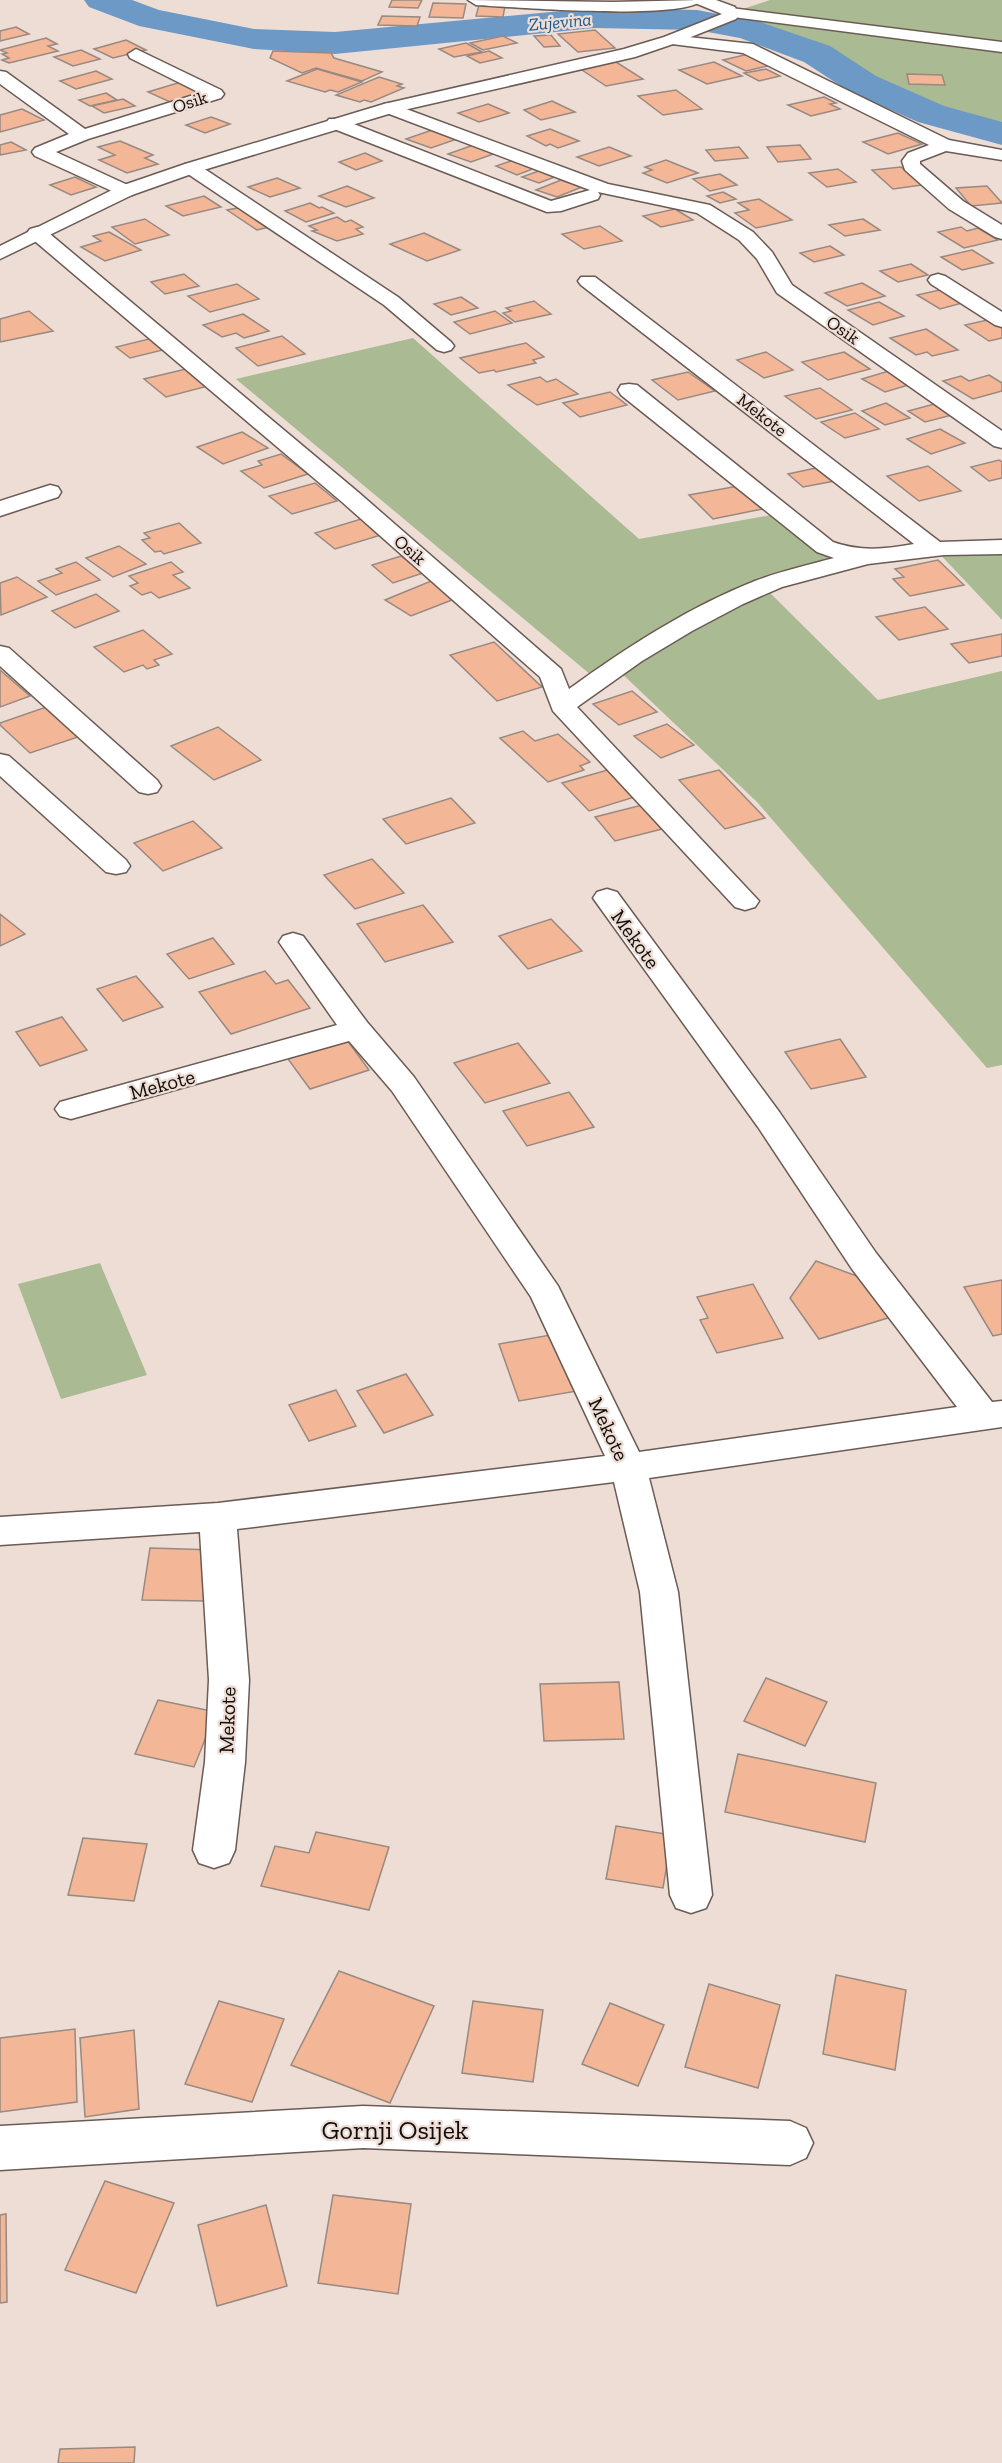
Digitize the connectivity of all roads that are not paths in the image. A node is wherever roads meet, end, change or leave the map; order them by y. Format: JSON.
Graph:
{"nodes":[{"id":1,"x":476,"y":0,"type":"edge"},
{"id":2,"x":694,"y":0,"type":"edge"},
{"id":3,"x":700,"y":0,"type":"edge"},
{"id":4,"x":770,"y":0,"type":"edge"},
{"id":5,"x":728,"y":16,"type":"junction"},
{"id":6,"x":670,"y":40,"type":"junction"},
{"id":7,"x":1002,"y":47,"type":"edge"},
{"id":8,"x":136,"y":54,"type":"dead end"},
{"id":9,"x":0,"y":76,"type":"edge"},
{"id":10,"x":390,"y":108,"type":"junction"},
{"id":11,"x":335,"y":123,"type":"junction"},
{"id":12,"x":82,"y":135,"type":"junction"},
{"id":13,"x":944,"y":145,"type":"junction"},
{"id":14,"x":1002,"y":155,"type":"edge"},
{"id":15,"x":191,"y":168,"type":"junction"},
{"id":16,"x":125,"y":192,"type":"junction"},
{"id":17,"x":591,"y":195,"type":"dead end"},
{"id":18,"x":37,"y":233,"type":"junction"},
{"id":19,"x":1002,"y":233,"type":"edge"},
{"id":20,"x":0,"y":253,"type":"edge"},
{"id":21,"x":938,"y":280,"type":"dead end"},
{"id":22,"x":588,"y":281,"type":"dead end"},
{"id":23,"x":1002,"y":321,"type":"edge"},
{"id":24,"x":444,"y":346,"type":"dead end"},
{"id":25,"x":629,"y":390,"type":"dead end"},
{"id":26,"x":1002,"y":441,"type":"edge"},
{"id":27,"x":50,"y":492,"type":"dead end"},
{"id":28,"x":0,"y":509,"type":"edge"},
{"id":29,"x":1002,"y":547,"type":"edge"},
{"id":30,"x":935,"y":549,"type":"junction"},
{"id":31,"x":863,"y":558,"type":"junction"},
{"id":32,"x":0,"y":653,"type":"edge"},
{"id":33,"x":561,"y":706,"type":"junction"},
{"id":34,"x":0,"y":762,"type":"edge"},
{"id":35,"x":148,"y":786,"type":"dead end"},
{"id":36,"x":116,"y":866,"type":"dead end"},
{"id":37,"x":607,"y":898,"type":"dead end"},
{"id":38,"x":745,"y":901,"type":"dead end"},
{"id":39,"x":293,"y":942,"type":"dead end"},
{"id":40,"x":356,"y":1029,"type":"junction"},
{"id":41,"x":71,"y":1109,"type":"dead end"},
{"id":42,"x":993,"y":1415,"type":"edge"},
{"id":43,"x":628,"y":1467,"type":"junction"},
{"id":44,"x":218,"y":1517,"type":"junction"},
{"id":45,"x":0,"y":1531,"type":"edge"},
{"id":46,"x":214,"y":1850,"type":"dead end"},
{"id":47,"x":691,"y":1895,"type":"dead end"},
{"id":48,"x":789,"y":2143,"type":"dead end"},
{"id":49,"x":0,"y":2148,"type":"edge"}],
"edges":[{"from":1,"to":2,"type":"street"},
{"from":3,"to":5,"type":"street"},
{"from":4,"to":5,"type":"street"},
{"from":5,"to":6,"type":"street"},
{"from":5,"to":7,"type":"street"},
{"from":6,"to":10,"type":"street"},
{"from":6,"to":13,"type":"street"},
{"from":8,"to":12,"type":"street","name":"Osik"},
{"from":9,"to":12,"type":"street"},
{"from":10,"to":11,"type":"street"},
{"from":10,"to":26,"type":"street","name":"Osik"},
{"from":11,"to":15,"type":"street"},
{"from":11,"to":17,"type":"street"},
{"from":12,"to":16,"type":"street","name":"Osik"},
{"from":13,"to":14,"type":"street"},
{"from":13,"to":19,"type":"street"},
{"from":15,"to":16,"type":"street"},
{"from":15,"to":24,"type":"street"},
{"from":16,"to":18,"type":"street"},
{"from":18,"to":20,"type":"street"},
{"from":18,"to":33,"type":"street","name":"Osik"},
{"from":21,"to":23,"type":"street"},
{"from":22,"to":30,"type":"street","name":"Mekote"},
{"from":25,"to":31,"type":"street"},
{"from":27,"to":28,"type":"street"},
{"from":29,"to":30,"type":"street"},
{"from":30,"to":31,"type":"street"},
{"from":31,"to":33,"type":"street"},
{"from":32,"to":35,"type":"street"},
{"from":33,"to":38,"type":"street","name":"Osik"},
{"from":34,"to":36,"type":"street"},
{"from":37,"to":42,"type":"street","name":"Mekote"},
{"from":39,"to":40,"type":"street","name":"Mekote"},
{"from":40,"to":41,"type":"street","name":"Mekote"},
{"from":40,"to":43,"type":"street","name":"Mekote"},
{"from":42,"to":43,"type":"street"},
{"from":43,"to":44,"type":"street"},
{"from":43,"to":47,"type":"street","name":"Mekote"},
{"from":44,"to":45,"type":"street"},
{"from":44,"to":46,"type":"street","name":"Mekote"},
{"from":48,"to":49,"type":"street","name":"Gornji Osijek"}]}
